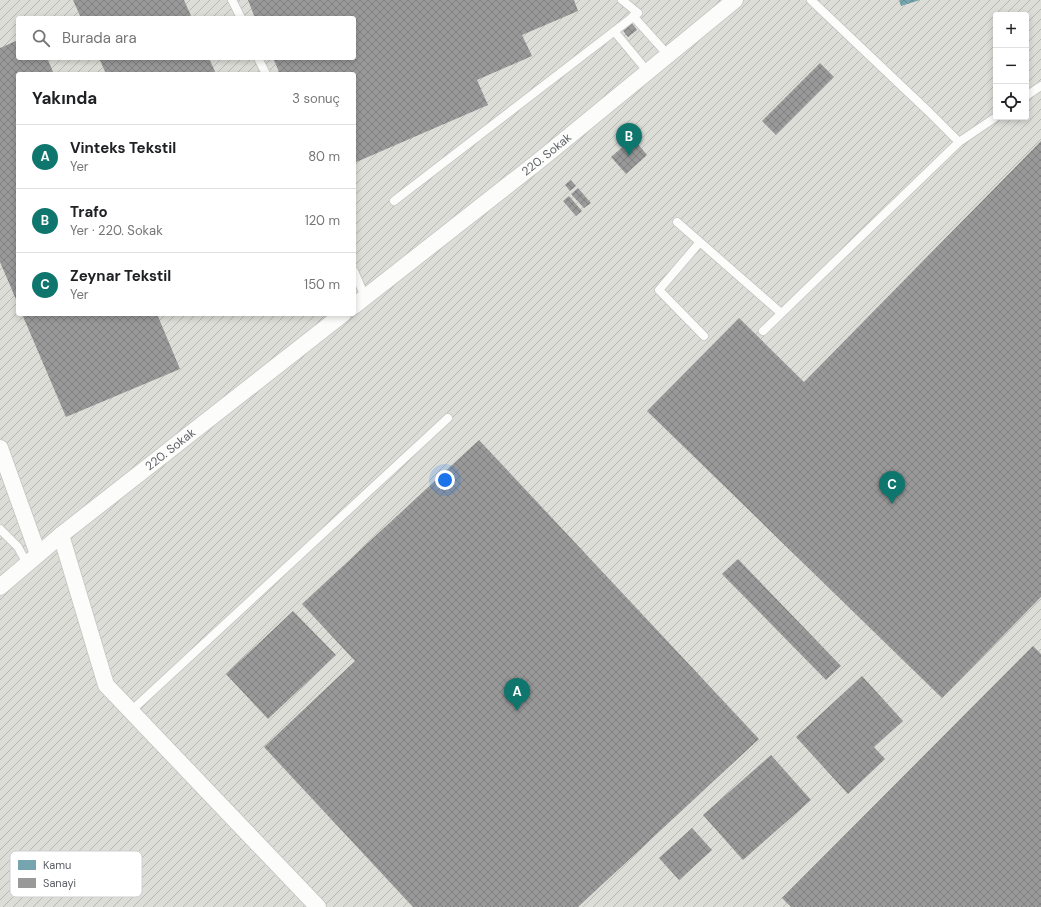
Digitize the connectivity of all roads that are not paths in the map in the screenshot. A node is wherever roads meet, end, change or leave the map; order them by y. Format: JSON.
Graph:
{"nodes":[{"id":1,"x":232,"y":0,"type":"edge"},
{"id":2,"x":622,"y":0,"type":"edge"},
{"id":3,"x":735,"y":0,"type":"edge"},
{"id":4,"x":811,"y":0,"type":"edge"},
{"id":5,"x":239,"y":16,"type":"edge"},
{"id":6,"x":633,"y":16,"type":"junction"},
{"id":7,"x":614,"y":31,"type":"junction"},
{"id":8,"x":668,"y":55,"type":"junction"},
{"id":9,"x":259,"y":60,"type":"edge"},
{"id":10,"x":265,"y":72,"type":"edge"},
{"id":11,"x":648,"y":72,"type":"junction"},
{"id":12,"x":1041,"y":86,"type":"edge"},
{"id":13,"x":1029,"y":94,"type":"edge"},
{"id":14,"x":993,"y":119,"type":"edge"},
{"id":15,"x":959,"y":142,"type":"junction"},
{"id":16,"x":394,"y":201,"type":"dead end"},
{"id":17,"x":677,"y":222,"type":"dead end"},
{"id":18,"x":700,"y":242,"type":"junction"},
{"id":19,"x":356,"y":281,"type":"edge"},
{"id":20,"x":360,"y":301,"type":"edge"},
{"id":21,"x":781,"y":313,"type":"junction"},
{"id":22,"x":340,"y":316,"type":"edge"},
{"id":23,"x":763,"y":331,"type":"dead end"},
{"id":24,"x":704,"y":336,"type":"dead end"},
{"id":25,"x":448,"y":418,"type":"dead end"},
{"id":26,"x":0,"y":448,"type":"edge"},
{"id":27,"x":0,"y":529,"type":"edge"},
{"id":28,"x":61,"y":535,"type":"junction"},
{"id":29,"x":32,"y":559,"type":"junction"},
{"id":30,"x":0,"y":588,"type":"edge"},
{"id":31,"x":131,"y":711,"type":"junction"},
{"id":32,"x":318,"y":907,"type":"edge"}],
"edges":[{"from":1,"to":5,"type":"lane"},
{"from":2,"to":6,"type":"lane"},
{"from":3,"to":8,"type":"street","name":"220. Sokak"},
{"from":4,"to":15,"type":"lane"},
{"from":6,"to":7,"type":"lane"},
{"from":6,"to":8,"type":"lane"},
{"from":7,"to":11,"type":"lane"},
{"from":7,"to":16,"type":"lane"},
{"from":8,"to":11,"type":"street","name":"220. Sokak"},
{"from":9,"to":10,"type":"lane"},
{"from":11,"to":20,"type":"street","name":"220. Sokak"},
{"from":12,"to":13,"type":"lane"},
{"from":14,"to":15,"type":"lane"},
{"from":15,"to":21,"type":"lane"},
{"from":17,"to":18,"type":"lane"},
{"from":18,"to":21,"type":"lane"},
{"from":18,"to":24,"type":"lane"},
{"from":19,"to":20,"type":"lane"},
{"from":21,"to":23,"type":"lane"},
{"from":22,"to":28,"type":"street","name":"220. Sokak"},
{"from":25,"to":31,"type":"lane"},
{"from":26,"to":29,"type":"street"},
{"from":27,"to":29,"type":"lane"},
{"from":28,"to":29,"type":"street","name":"220. Sokak"},
{"from":28,"to":31,"type":"street"},
{"from":29,"to":30,"type":"street","name":"220. Sokak"},
{"from":31,"to":32,"type":"street"}]}
